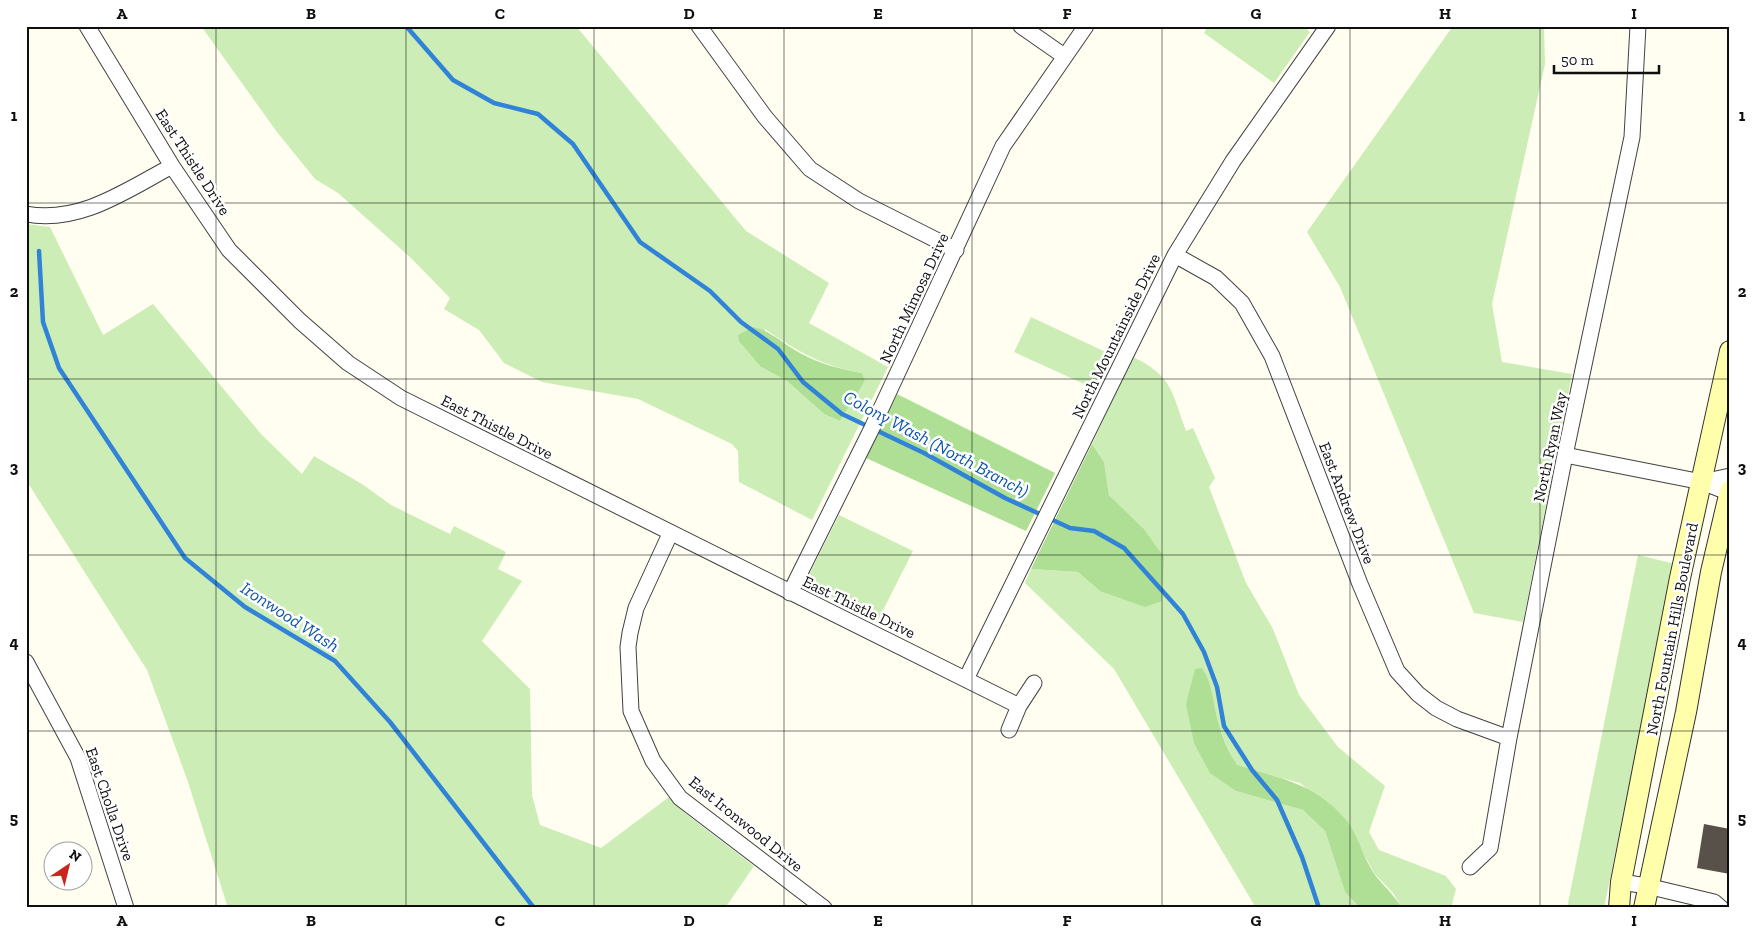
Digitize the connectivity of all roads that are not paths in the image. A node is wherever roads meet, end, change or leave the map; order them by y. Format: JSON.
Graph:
{"nodes":[{"id":1,"x":87,"y":26,"type":"edge"},
{"id":2,"x":699,"y":26,"type":"edge"},
{"id":3,"x":1021,"y":26,"type":"edge"},
{"id":4,"x":1086,"y":26,"type":"edge"},
{"id":5,"x":1328,"y":26,"type":"edge"},
{"id":6,"x":1638,"y":26,"type":"edge"},
{"id":7,"x":1064,"y":56,"type":"junction"},
{"id":8,"x":172,"y":166,"type":"junction"},
{"id":9,"x":26,"y":214,"type":"edge"},
{"id":10,"x":956,"y":250,"type":"junction"},
{"id":11,"x":1175,"y":255,"type":"junction"},
{"id":12,"x":1730,"y":351,"type":"edge"},
{"id":13,"x":1565,"y":456,"type":"junction"},
{"id":14,"x":1730,"y":476,"type":"edge"},
{"id":15,"x":1702,"y":482,"type":"junction"},
{"id":16,"x":1730,"y":492,"type":"edge"},
{"id":17,"x":670,"y":534,"type":"junction"},
{"id":18,"x":790,"y":593,"type":"junction"},
{"id":19,"x":26,"y":662,"type":"edge"},
{"id":20,"x":966,"y":679,"type":"junction"},
{"id":21,"x":1034,"y":683,"type":"dead end"},
{"id":22,"x":1019,"y":706,"type":"junction"},
{"id":23,"x":1009,"y":730,"type":"dead end"},
{"id":24,"x":1509,"y":738,"type":"junction"},
{"id":25,"x":1470,"y":867,"type":"dead end"},
{"id":26,"x":1620,"y":882,"type":"junction"},
{"id":27,"x":1647,"y":886,"type":"junction"},
{"id":28,"x":1618,"y":906,"type":"edge"},
{"id":29,"x":126,"y":908,"type":"edge"},
{"id":30,"x":824,"y":908,"type":"edge"},
{"id":31,"x":1643,"y":908,"type":"edge"},
{"id":32,"x":1721,"y":908,"type":"edge"}],
"edges":[{"from":1,"to":8,"type":"street","name":"East Thistle Drive"},
{"from":2,"to":10,"type":"street"},
{"from":3,"to":7,"type":"street"},
{"from":4,"to":7,"type":"street","name":"North Mimosa Drive"},
{"from":5,"to":11,"type":"street","name":"North Mountainside Drive"},
{"from":6,"to":13,"type":"street","name":"North Ryan Way"},
{"from":7,"to":10,"type":"street","name":"North Mimosa Drive"},
{"from":8,"to":9,"type":"street"},
{"from":8,"to":17,"type":"street","name":"East Thistle Drive"},
{"from":10,"to":18,"type":"street","name":"North Mimosa Drive"},
{"from":11,"to":20,"type":"street","name":"North Mountainside Drive"},
{"from":11,"to":24,"type":"street","name":"East Andrew Drive"},
{"from":12,"to":15,"type":"main road","name":"North Fountain Hills Boulevard"},
{"from":13,"to":15,"type":"street"},
{"from":13,"to":24,"type":"street","name":"North Ryan Way"},
{"from":14,"to":15,"type":"street"},
{"from":15,"to":16,"type":"street"},
{"from":15,"to":26,"type":"main road","name":"North Fountain Hills Boulevard"},
{"from":16,"to":27,"type":"main road","name":"North Fountain Hills Boulevard"},
{"from":17,"to":18,"type":"street","name":"East Thistle Drive"},
{"from":17,"to":30,"type":"street","name":"East Ironwood Drive"},
{"from":18,"to":20,"type":"street","name":"East Thistle Drive"},
{"from":19,"to":29,"type":"street","name":"East Cholla Drive"},
{"from":20,"to":22,"type":"street","name":"East Thistle Drive"},
{"from":21,"to":22,"type":"street"},
{"from":22,"to":23,"type":"street"},
{"from":24,"to":25,"type":"street","name":"North Ryan Way"},
{"from":26,"to":27,"type":"street"},
{"from":26,"to":28,"type":"main road","name":"North Fountain Hills Boulevard"},
{"from":27,"to":31,"type":"main road","name":"North Fountain Hills Boulevard"},
{"from":27,"to":32,"type":"street"},
{"from":28,"to":31,"type":"street"}]}
